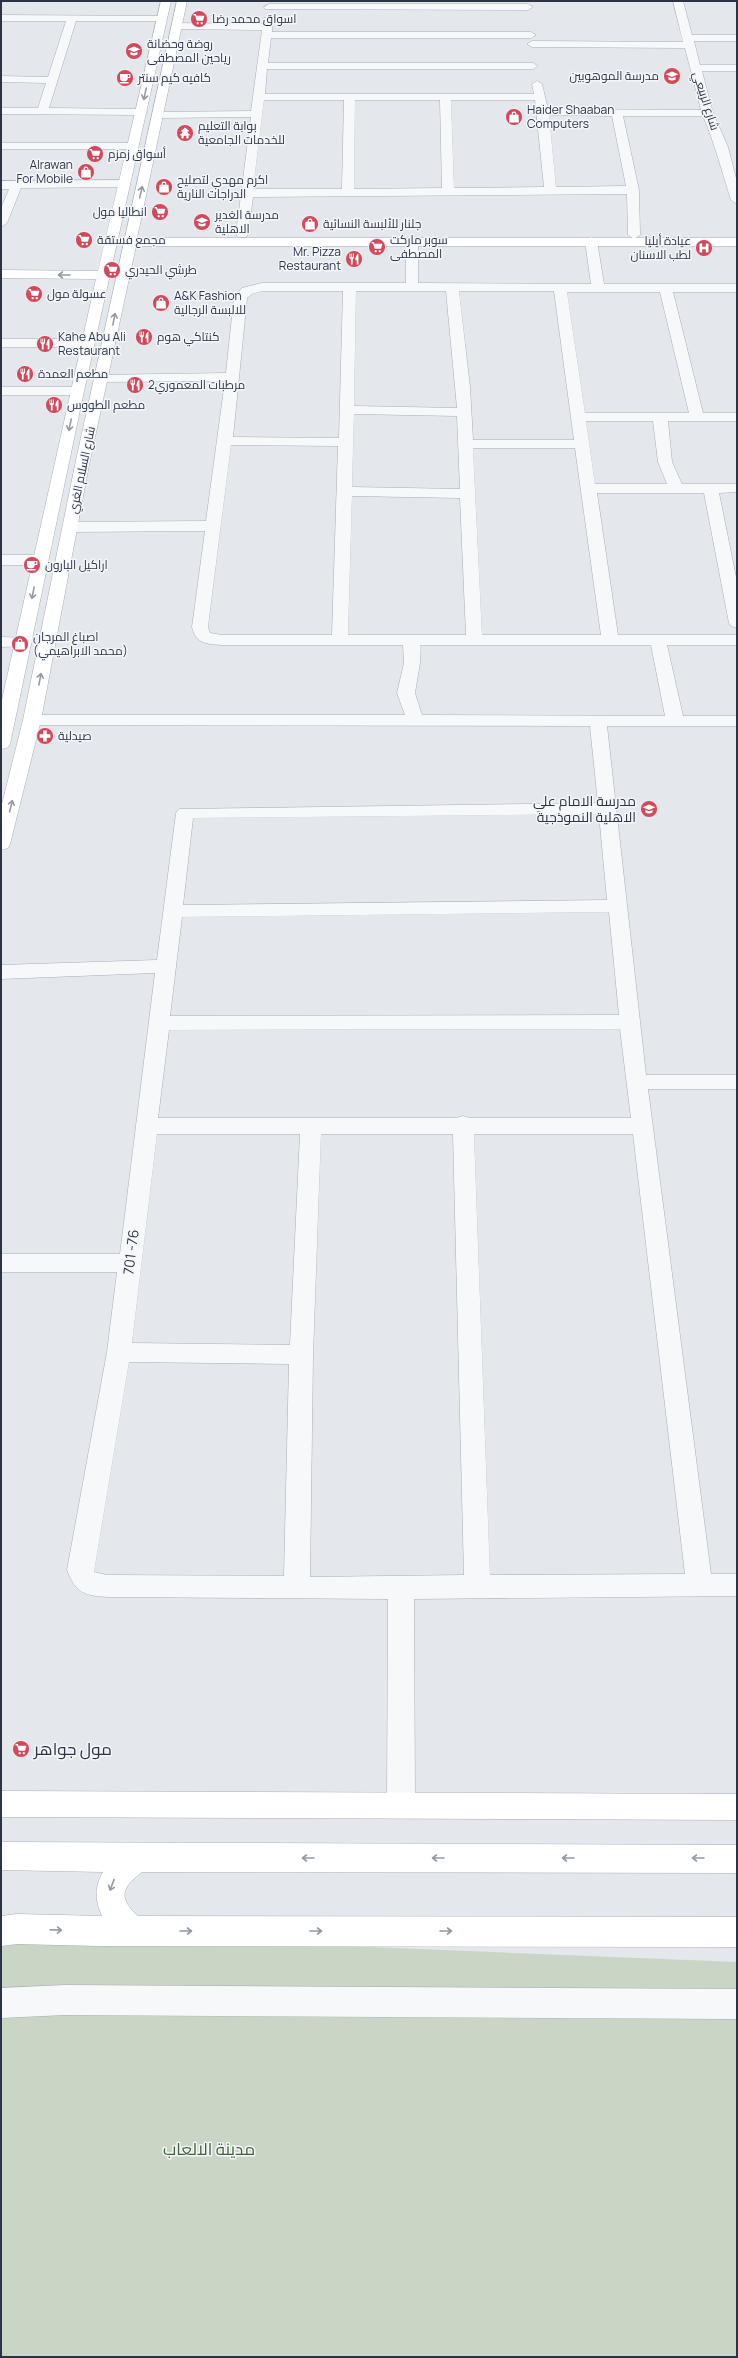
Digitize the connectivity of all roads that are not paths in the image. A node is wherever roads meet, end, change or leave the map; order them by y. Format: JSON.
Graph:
{"nodes":[{"id":1,"x":166,"y":1,"type":"edge"},
{"id":2,"x":182,"y":1,"type":"edge"},
{"id":3,"x":678,"y":1,"type":"edge"},
{"id":4,"x":270,"y":4,"type":"edge"},
{"id":5,"x":529,"y":11,"type":"edge"},
{"id":6,"x":1,"y":18,"type":"edge"},
{"id":7,"x":72,"y":18,"type":"junction"},
{"id":8,"x":162,"y":18,"type":"junction"},
{"id":9,"x":176,"y":26,"type":"junction"},
{"id":10,"x":267,"y":31,"type":"junction"},
{"id":11,"x":737,"y":38,"type":"edge"},
{"id":12,"x":531,"y":40,"type":"junction"},
{"id":13,"x":688,"y":42,"type":"junction"},
{"id":14,"x":262,"y":66,"type":"junction"},
{"id":15,"x":532,"y":66,"type":"junction"},
{"id":16,"x":695,"y":68,"type":"junction"},
{"id":17,"x":737,"y":68,"type":"edge"},
{"id":18,"x":1,"y":79,"type":"edge"},
{"id":19,"x":52,"y":80,"type":"junction"},
{"id":20,"x":258,"y":97,"type":"junction"},
{"id":21,"x":445,"y":97,"type":"junction"},
{"id":22,"x":540,"y":97,"type":"junction"},
{"id":23,"x":350,"y":98,"type":"junction"},
{"id":24,"x":1,"y":111,"type":"edge"},
{"id":25,"x":42,"y":112,"type":"junction"},
{"id":26,"x":142,"y":112,"type":"junction"},
{"id":27,"x":543,"y":112,"type":"junction"},
{"id":28,"x":617,"y":112,"type":"junction"},
{"id":29,"x":707,"y":113,"type":"junction"},
{"id":30,"x":257,"y":114,"type":"junction"},
{"id":31,"x":157,"y":121,"type":"junction"},
{"id":32,"x":137,"y":126,"type":"junction"},
{"id":33,"x":1,"y":146,"type":"edge"},
{"id":34,"x":133,"y":146,"type":"junction"},
{"id":35,"x":124,"y":184,"type":"junction"},
{"id":36,"x":1,"y":185,"type":"edge"},
{"id":37,"x":16,"y":185,"type":"junction"},
{"id":38,"x":633,"y":190,"type":"junction"},
{"id":39,"x":550,"y":191,"type":"junction"},
{"id":40,"x":448,"y":192,"type":"junction"},
{"id":41,"x":247,"y":193,"type":"junction"},
{"id":42,"x":348,"y":193,"type":"junction"},
{"id":43,"x":736,"y":195,"type":"edge"},
{"id":44,"x":1,"y":223,"type":"edge"},
{"id":45,"x":242,"y":234,"type":"junction"},
{"id":46,"x":634,"y":235,"type":"junction"},
{"id":47,"x":737,"y":236,"type":"edge"},
{"id":48,"x":131,"y":238,"type":"junction"},
{"id":49,"x":412,"y":241,"type":"junction"},
{"id":50,"x":591,"y":241,"type":"junction"},
{"id":51,"x":737,"y":242,"type":"edge"},
{"id":52,"x":1,"y":274,"type":"edge"},
{"id":53,"x":102,"y":281,"type":"junction"},
{"id":54,"x":1,"y":286,"type":"edge"},
{"id":55,"x":350,"y":288,"type":"junction"},
{"id":56,"x":412,"y":288,"type":"junction"},
{"id":57,"x":452,"y":288,"type":"junction"},
{"id":58,"x":560,"y":288,"type":"junction"},
{"id":59,"x":598,"y":288,"type":"junction"},
{"id":60,"x":666,"y":288,"type":"junction"},
{"id":61,"x":737,"y":288,"type":"edge"},
{"id":62,"x":1,"y":343,"type":"edge"},
{"id":63,"x":88,"y":344,"type":"junction"},
{"id":64,"x":233,"y":377,"type":"junction"},
{"id":65,"x":102,"y":378,"type":"junction"},
{"id":66,"x":1,"y":391,"type":"edge"},
{"id":67,"x":77,"y":391,"type":"junction"},
{"id":68,"x":346,"y":410,"type":"junction"},
{"id":69,"x":465,"y":412,"type":"junction"},
{"id":70,"x":578,"y":417,"type":"junction"},
{"id":71,"x":660,"y":417,"type":"junction"},
{"id":72,"x":697,"y":417,"type":"junction"},
{"id":73,"x":737,"y":417,"type":"edge"},
{"id":74,"x":226,"y":441,"type":"junction"},
{"id":75,"x":345,"y":442,"type":"junction"},
{"id":76,"x":466,"y":444,"type":"junction"},
{"id":77,"x":582,"y":444,"type":"junction"},
{"id":78,"x":62,"y":465,"type":"junction"},
{"id":79,"x":82,"y":465,"type":"junction"},
{"id":80,"x":737,"y":488,"type":"edge"},
{"id":81,"x":588,"y":489,"type":"junction"},
{"id":82,"x":677,"y":489,"type":"junction"},
{"id":83,"x":711,"y":490,"type":"junction"},
{"id":84,"x":344,"y":491,"type":"junction"},
{"id":85,"x":467,"y":494,"type":"junction"},
{"id":86,"x":213,"y":526,"type":"junction"},
{"id":87,"x":70,"y":527,"type":"junction"},
{"id":88,"x":1,"y":560,"type":"edge"},
{"id":89,"x":40,"y":560,"type":"junction"},
{"id":90,"x":737,"y":623,"type":"edge"},
{"id":91,"x":340,"y":639,"type":"junction"},
{"id":92,"x":411,"y":639,"type":"junction"},
{"id":93,"x":474,"y":639,"type":"junction"},
{"id":94,"x":610,"y":640,"type":"junction"},
{"id":95,"x":658,"y":640,"type":"junction"},
{"id":96,"x":737,"y":640,"type":"edge"},
{"id":97,"x":1,"y":642,"type":"edge"},
{"id":98,"x":24,"y":642,"type":"junction"},
{"id":99,"x":415,"y":719,"type":"junction"},
{"id":100,"x":4,"y":720,"type":"edge"},
{"id":101,"x":32,"y":720,"type":"junction"},
{"id":102,"x":598,"y":720,"type":"junction"},
{"id":103,"x":675,"y":721,"type":"junction"},
{"id":104,"x":737,"y":721,"type":"edge"},
{"id":105,"x":1,"y":744,"type":"edge"},
{"id":106,"x":607,"y":808,"type":"junction"},
{"id":107,"x":1,"y":844,"type":"edge"},
{"id":108,"x":617,"y":906,"type":"junction"},
{"id":109,"x":173,"y":911,"type":"junction"},
{"id":110,"x":166,"y":966,"type":"junction"},
{"id":111,"x":1,"y":972,"type":"edge"},
{"id":112,"x":629,"y":1022,"type":"junction"},
{"id":113,"x":159,"y":1023,"type":"junction"},
{"id":114,"x":636,"y":1082,"type":"junction"},
{"id":115,"x":737,"y":1082,"type":"edge"},
{"id":116,"x":463,"y":1124,"type":"junction"},
{"id":117,"x":311,"y":1125,"type":"junction"},
{"id":118,"x":147,"y":1126,"type":"junction"},
{"id":119,"x":643,"y":1126,"type":"junction"},
{"id":120,"x":1,"y":1263,"type":"edge"},
{"id":121,"x":130,"y":1263,"type":"junction"},
{"id":122,"x":119,"y":1352,"type":"junction"},
{"id":123,"x":301,"y":1355,"type":"junction"},
{"id":124,"x":700,"y":1584,"type":"junction"},
{"id":125,"x":737,"y":1585,"type":"edge"},
{"id":126,"x":401,"y":1586,"type":"junction"},
{"id":127,"x":477,"y":1586,"type":"junction"},
{"id":128,"x":297,"y":1588,"type":"junction"},
{"id":129,"x":1,"y":1804,"type":"edge"},
{"id":130,"x":401,"y":1804,"type":"junction"},
{"id":131,"x":737,"y":1807,"type":"edge"},
{"id":132,"x":1,"y":1856,"type":"edge"},
{"id":133,"x":138,"y":1857,"type":"junction"},
{"id":134,"x":737,"y":1859,"type":"edge"},
{"id":135,"x":1,"y":1931,"type":"edge"},
{"id":136,"x":132,"y":1931,"type":"junction"},
{"id":137,"x":737,"y":1932,"type":"edge"},
{"id":138,"x":1,"y":2003,"type":"edge"},
{"id":139,"x":737,"y":2004,"type":"edge"}],
"edges":[{"from":1,"to":8,"type":"main road","name":"شارع السلام الغري"},
{"from":2,"to":9,"type":"main road","name":"شارع السلام الغري"},
{"from":3,"to":13,"type":"street","name":"شارع الربيعي"},
{"from":4,"to":5,"type":"street"},
{"from":4,"to":10,"type":"street"},
{"from":5,"to":12,"type":"street"},
{"from":6,"to":7,"type":"street"},
{"from":7,"to":8,"type":"street"},
{"from":7,"to":19,"type":"street"},
{"from":8,"to":26,"type":"main road","name":"شارع السلام الغري","one_way":true},
{"from":9,"to":10,"type":"street"},
{"from":9,"to":31,"type":"main road","name":"شارع السلام الغري"},
{"from":10,"to":12,"type":"street"},
{"from":10,"to":14,"type":"street"},
{"from":11,"to":13,"type":"street"},
{"from":12,"to":13,"type":"street"},
{"from":12,"to":15,"type":"street"},
{"from":13,"to":16,"type":"street","name":"شارع الربيعي"},
{"from":14,"to":15,"type":"street"},
{"from":14,"to":20,"type":"street"},
{"from":15,"to":22,"type":"street"},
{"from":16,"to":17,"type":"street"},
{"from":16,"to":29,"type":"street","name":"شارع الربيعي"},
{"from":18,"to":19,"type":"street"},
{"from":19,"to":25,"type":"street"},
{"from":20,"to":23,"type":"street"},
{"from":20,"to":30,"type":"street"},
{"from":21,"to":22,"type":"street"},
{"from":21,"to":23,"type":"street"},
{"from":21,"to":40,"type":"street"},
{"from":22,"to":27,"type":"street"},
{"from":23,"to":42,"type":"street"},
{"from":24,"to":25,"type":"street"},
{"from":25,"to":26,"type":"street"},
{"from":26,"to":32,"type":"main road","name":"شارع السلام الغري"},
{"from":27,"to":28,"type":"street"},
{"from":27,"to":39,"type":"street"},
{"from":28,"to":29,"type":"street"},
{"from":28,"to":38,"type":"street"},
{"from":29,"to":43,"type":"street","name":"شارع الربيعي"},
{"from":30,"to":31,"type":"street"},
{"from":30,"to":41,"type":"street"},
{"from":31,"to":32,"type":"main road"},
{"from":48,"to":31,"type":"main road","name":"شارع السلام الغري","one_way":true},
{"from":32,"to":34,"type":"main road","name":"شارع السلام الغري"},
{"from":33,"to":34,"type":"street"},
{"from":34,"to":35,"type":"main road","name":"شارع السلام الغري"},
{"from":35,"to":37,"type":"street"},
{"from":35,"to":53,"type":"main road","name":"شارع السلام الغري"},
{"from":36,"to":37,"type":"street"},
{"from":37,"to":44,"type":"street"},
{"from":38,"to":39,"type":"street"},
{"from":38,"to":46,"type":"street"},
{"from":39,"to":40,"type":"street"},
{"from":40,"to":42,"type":"street"},
{"from":41,"to":42,"type":"street"},
{"from":41,"to":45,"type":"street"},
{"from":45,"to":46,"type":"main road"},
{"from":45,"to":48,"type":"main road"},
{"from":46,"to":47,"type":"main road"},
{"from":48,"to":49,"type":"main road"},
{"from":65,"to":48,"type":"main road","name":"شارع السلام الغري","one_way":true},
{"from":49,"to":50,"type":"main road"},
{"from":49,"to":56,"type":"street"},
{"from":50,"to":51,"type":"main road"},
{"from":50,"to":59,"type":"street"},
{"from":53,"to":52,"type":"main road","one_way":true},
{"from":53,"to":54,"type":"main road"},
{"from":53,"to":63,"type":"main road","name":"شارع السلام الغري"},
{"from":55,"to":56,"type":"street"},
{"from":55,"to":64,"type":"street"},
{"from":55,"to":68,"type":"street"},
{"from":56,"to":57,"type":"street"},
{"from":57,"to":58,"type":"street"},
{"from":57,"to":69,"type":"street"},
{"from":58,"to":59,"type":"street"},
{"from":58,"to":70,"type":"street"},
{"from":59,"to":60,"type":"street"},
{"from":60,"to":61,"type":"street"},
{"from":60,"to":72,"type":"street"},
{"from":62,"to":63,"type":"street"},
{"from":63,"to":67,"type":"main road","name":"شارع السلام الغري"},
{"from":64,"to":65,"type":"street"},
{"from":64,"to":74,"type":"street"},
{"from":65,"to":79,"type":"main road","name":"شارع السلام الغري"},
{"from":66,"to":67,"type":"street"},
{"from":67,"to":78,"type":"main road","name":"شارع السلام الغري","one_way":true},
{"from":68,"to":69,"type":"street"},
{"from":68,"to":75,"type":"street"},
{"from":69,"to":76,"type":"street"},
{"from":70,"to":71,"type":"street"},
{"from":70,"to":77,"type":"street"},
{"from":71,"to":72,"type":"street"},
{"from":71,"to":82,"type":"street"},
{"from":72,"to":73,"type":"street"},
{"from":74,"to":75,"type":"street"},
{"from":74,"to":86,"type":"street"},
{"from":75,"to":84,"type":"street"},
{"from":76,"to":77,"type":"street"},
{"from":76,"to":85,"type":"street"},
{"from":77,"to":81,"type":"street"},
{"from":78,"to":79,"type":"main road"},
{"from":78,"to":89,"type":"main road","name":"شارع السلام الغري"},
{"from":79,"to":87,"type":"main road","name":"شارع السلام الغري"},
{"from":80,"to":83,"type":"street"},
{"from":81,"to":82,"type":"street"},
{"from":81,"to":94,"type":"street"},
{"from":82,"to":83,"type":"street"},
{"from":83,"to":90,"type":"street"},
{"from":84,"to":85,"type":"street"},
{"from":84,"to":91,"type":"street"},
{"from":85,"to":93,"type":"street"},
{"from":86,"to":87,"type":"street"},
{"from":86,"to":91,"type":"street"},
{"from":101,"to":87,"type":"main road","name":"شارع السلام الغري","one_way":true},
{"from":88,"to":89,"type":"street"},
{"from":89,"to":98,"type":"main road","name":"شارع السلام الغري","one_way":true},
{"from":91,"to":92,"type":"street"},
{"from":92,"to":93,"type":"street"},
{"from":92,"to":99,"type":"street"},
{"from":93,"to":94,"type":"street"},
{"from":94,"to":95,"type":"street"},
{"from":95,"to":96,"type":"street"},
{"from":95,"to":103,"type":"street"},
{"from":97,"to":98,"type":"street"},
{"from":98,"to":100,"type":"main road","name":"شارع السلام الغري"},
{"from":99,"to":101,"type":"street"},
{"from":99,"to":102,"type":"street"},
{"from":100,"to":105,"type":"main road","name":"شارع السلام الغري"},
{"from":107,"to":101,"type":"main road","name":"شارع السلام الغري","one_way":true},
{"from":102,"to":103,"type":"street"},
{"from":102,"to":106,"type":"street"},
{"from":103,"to":104,"type":"street"},
{"from":106,"to":108,"type":"street"},
{"from":106,"to":109,"type":"street","name":"701 -76"},
{"from":108,"to":109,"type":"street"},
{"from":108,"to":112,"type":"street"},
{"from":109,"to":110,"type":"street","name":"701 -76"},
{"from":110,"to":111,"type":"street"},
{"from":110,"to":113,"type":"street","name":"701 -76"},
{"from":112,"to":113,"type":"street"},
{"from":112,"to":114,"type":"street"},
{"from":113,"to":118,"type":"street","name":"701 -76"},
{"from":114,"to":115,"type":"street"},
{"from":114,"to":119,"type":"street"},
{"from":116,"to":117,"type":"street"},
{"from":116,"to":119,"type":"street"},
{"from":116,"to":127,"type":"street"},
{"from":117,"to":118,"type":"street"},
{"from":117,"to":123,"type":"street"},
{"from":118,"to":121,"type":"street","name":"701 -76"},
{"from":119,"to":124,"type":"street"},
{"from":120,"to":121,"type":"street"},
{"from":121,"to":122,"type":"street","name":"701 -76"},
{"from":122,"to":123,"type":"street"},
{"from":122,"to":128,"type":"street","name":"701 -76"},
{"from":123,"to":128,"type":"street"},
{"from":124,"to":125,"type":"street"},
{"from":124,"to":127,"type":"street"},
{"from":126,"to":127,"type":"street"},
{"from":126,"to":128,"type":"street"},
{"from":126,"to":130,"type":"street"},
{"from":129,"to":130,"type":"main road"},
{"from":130,"to":131,"type":"main road"},
{"from":132,"to":133,"type":"main road"},
{"from":134,"to":133,"type":"main road","one_way":true},
{"from":133,"to":136,"type":"main road","one_way":true},
{"from":135,"to":136,"type":"main road","one_way":true},
{"from":136,"to":137,"type":"main road","one_way":true},
{"from":138,"to":139,"type":"street"}]}
